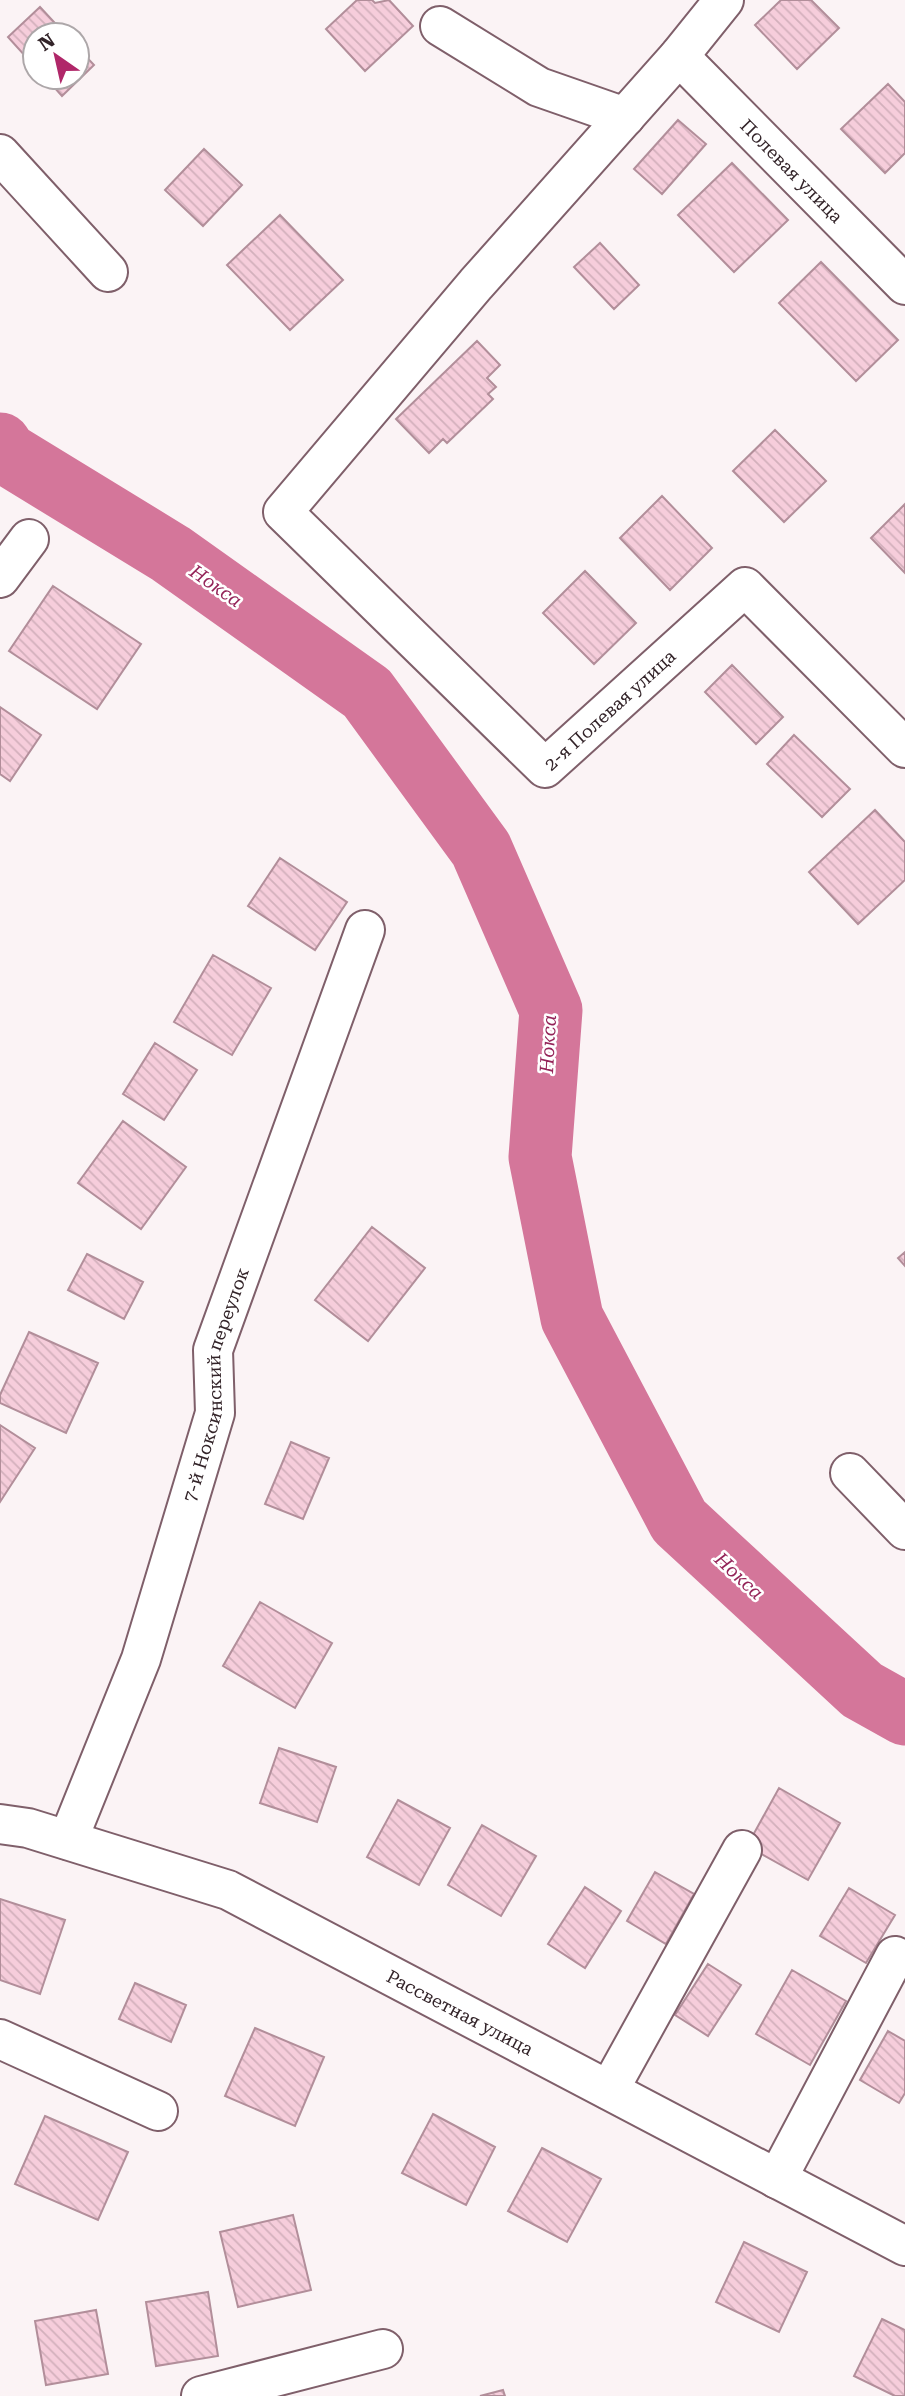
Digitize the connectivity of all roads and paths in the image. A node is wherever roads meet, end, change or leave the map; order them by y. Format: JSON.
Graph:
{"nodes":[{"id":1,"x":724,"y":0,"type":"edge"},
{"id":2,"x":440,"y":26,"type":"dead end"},
{"id":3,"x":679,"y":56,"type":"junction"},
{"id":4,"x":625,"y":117,"type":"junction"},
{"id":5,"x":0,"y":155,"type":"edge"},
{"id":6,"x":108,"y":272,"type":"dead end"},
{"id":7,"x":905,"y":285,"type":"edge"},
{"id":8,"x":29,"y":539,"type":"dead end"},
{"id":9,"x":0,"y":578,"type":"edge"},
{"id":10,"x":905,"y":748,"type":"edge"},
{"id":11,"x":365,"y":930,"type":"dead end"},
{"id":12,"x":850,"y":1473,"type":"dead end"},
{"id":13,"x":905,"y":1530,"type":"edge"},
{"id":14,"x":0,"y":1824,"type":"edge"},
{"id":15,"x":68,"y":1840,"type":"junction"},
{"id":16,"x":742,"y":1850,"type":"dead end"},
{"id":17,"x":895,"y":1956,"type":"dead end"},
{"id":18,"x":0,"y":2039,"type":"edge"},
{"id":19,"x":609,"y":2090,"type":"junction"},
{"id":20,"x":158,"y":2111,"type":"dead end"},
{"id":21,"x":778,"y":2179,"type":"junction"},
{"id":22,"x":905,"y":2246,"type":"edge"},
{"id":23,"x":383,"y":2350,"type":"dead end"},
{"id":24,"x":201,"y":2396,"type":"edge"}],
"edges":[{"from":1,"to":3,"type":"street"},
{"from":2,"to":4,"type":"street"},
{"from":3,"to":4,"type":"street"},
{"from":3,"to":7,"type":"street","name":"Полевая улица"},
{"from":4,"to":10,"type":"street","name":"2-я Полевая улица"},
{"from":5,"to":6,"type":"street"},
{"from":8,"to":9,"type":"street"},
{"from":11,"to":15,"type":"street","name":"7-й Ноксинский переулок"},
{"from":12,"to":13,"type":"street"},
{"from":14,"to":15,"type":"street","name":"Рассветная улица"},
{"from":15,"to":19,"type":"street","name":"Рассветная улица"},
{"from":16,"to":19,"type":"street"},
{"from":17,"to":21,"type":"street"},
{"from":18,"to":20,"type":"street"},
{"from":19,"to":21,"type":"street","name":"Рассветная улица"},
{"from":21,"to":22,"type":"street","name":"Рассветная улица"},
{"from":23,"to":24,"type":"street"}]}
